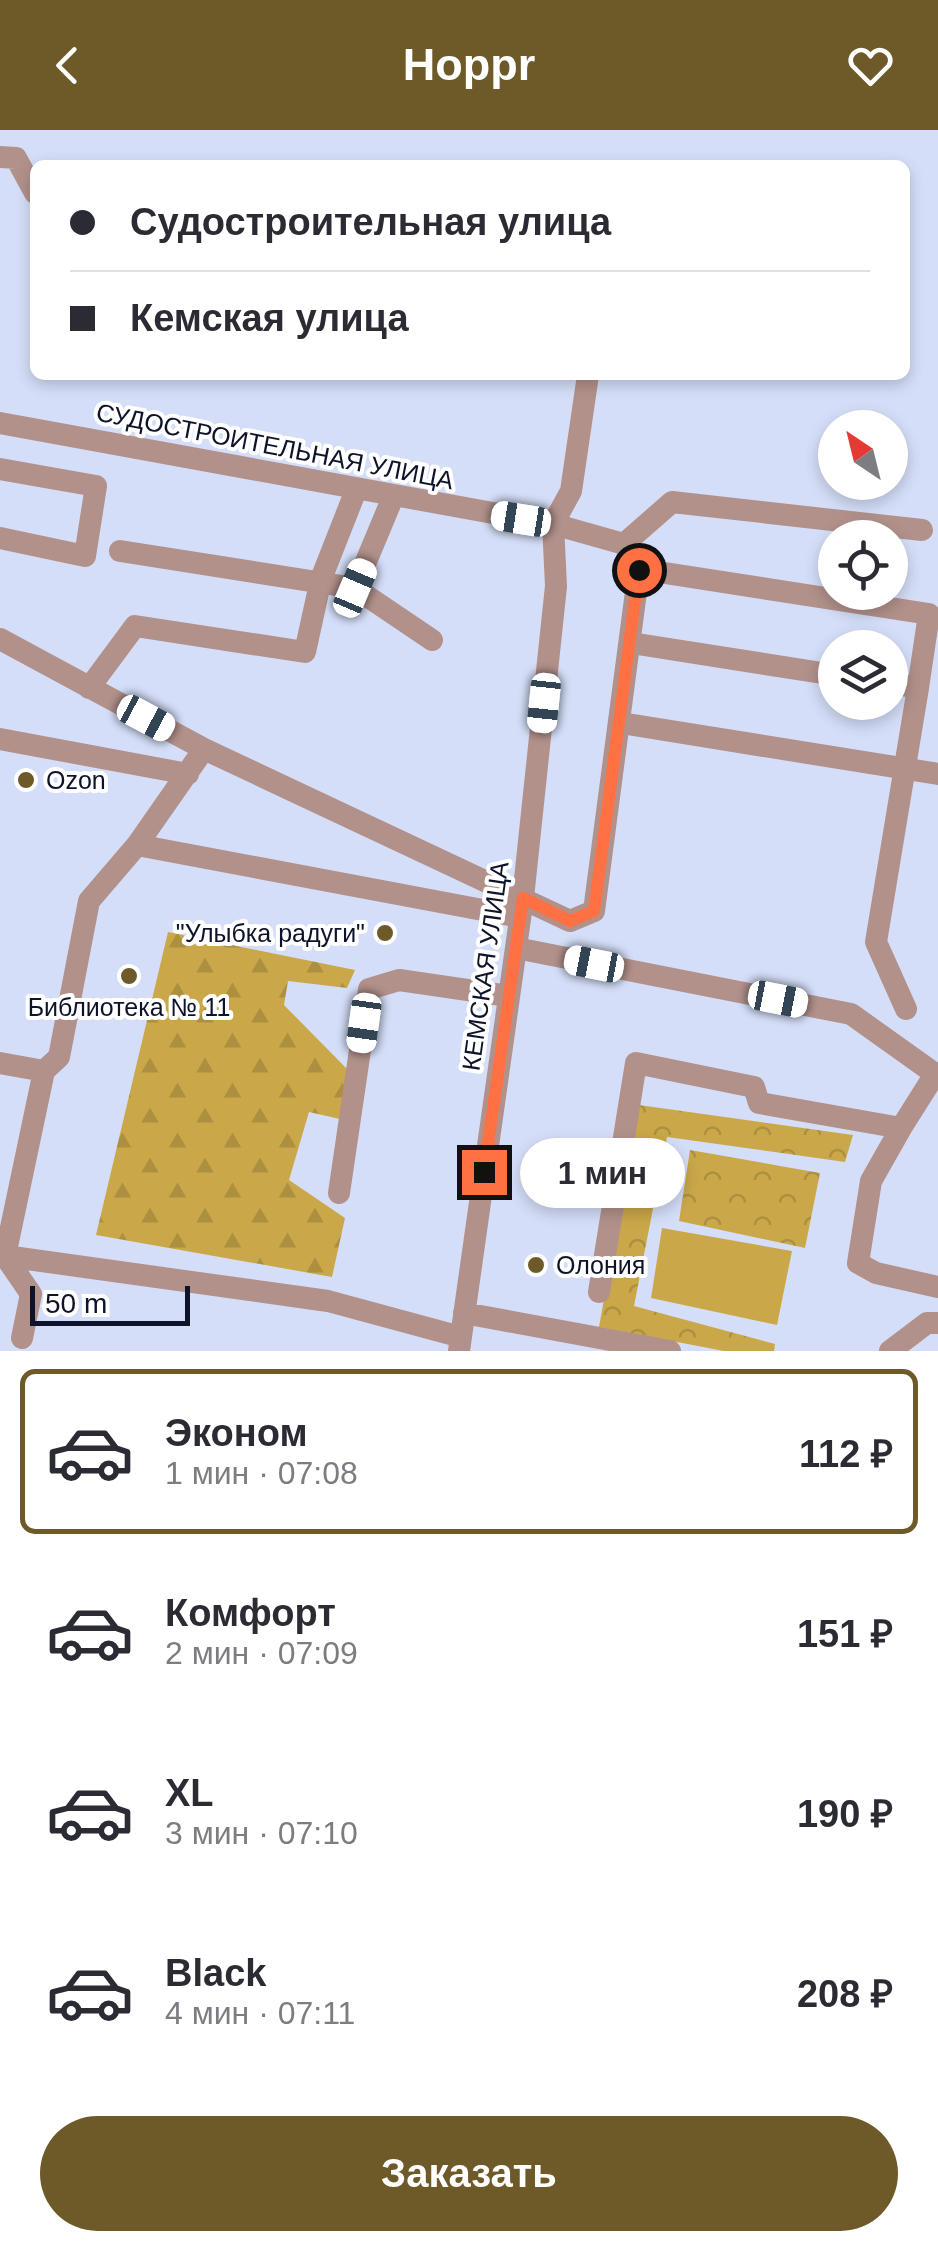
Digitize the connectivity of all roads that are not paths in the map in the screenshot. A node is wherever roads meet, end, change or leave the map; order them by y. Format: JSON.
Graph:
{"nodes":[{"id":1,"x":0,"y":158,"type":"edge"},
{"id":2,"x":30,"y":184,"type":"edge"},
{"id":3,"x":587,"y":380,"type":"edge"},
{"id":4,"x":0,"y":422,"type":"edge"},
{"id":5,"x":0,"y":469,"type":"edge"},
{"id":6,"x":356,"y":490,"type":"junction"},
{"id":7,"x":394,"y":498,"type":"junction"},
{"id":8,"x":553,"y":524,"type":"junction"},
{"id":9,"x":922,"y":530,"type":"dead end"},
{"id":10,"x":0,"y":538,"type":"edge"},
{"id":11,"x":624,"y":544,"type":"junction"},
{"id":12,"x":120,"y":551,"type":"dead end"},
{"id":13,"x":639,"y":570,"type":"junction"},
{"id":14,"x":321,"y":579,"type":"junction"},
{"id":15,"x":355,"y":588,"type":"junction"},
{"id":16,"x":935,"y":608,"type":"edge"},
{"id":17,"x":0,"y":638,"type":"edge"},
{"id":18,"x":432,"y":640,"type":"dead end"},
{"id":19,"x":632,"y":643,"type":"junction"},
{"id":20,"x":818,"y":672,"type":"edge"},
{"id":21,"x":908,"y":687,"type":"edge"},
{"id":22,"x":89,"y":688,"type":"junction"},
{"id":23,"x":918,"y":688,"type":"junction"},
{"id":24,"x":621,"y":723,"type":"junction"},
{"id":25,"x":0,"y":739,"type":"edge"},
{"id":26,"x":204,"y":749,"type":"junction"},
{"id":27,"x":905,"y":768,"type":"junction"},
{"id":28,"x":188,"y":774,"type":"junction"},
{"id":29,"x":938,"y":774,"type":"edge"},
{"id":30,"x":137,"y":845,"type":"junction"},
{"id":31,"x":522,"y":908,"type":"junction"},
{"id":32,"x":516,"y":948,"type":"junction"},
{"id":33,"x":509,"y":996,"type":"junction"},
{"id":34,"x":906,"y":1009,"type":"dead end"},
{"id":35,"x":0,"y":1063,"type":"edge"},
{"id":36,"x":44,"y":1072,"type":"junction"},
{"id":37,"x":937,"y":1075,"type":"edge"},
{"id":38,"x":901,"y":1128,"type":"junction"},
{"id":39,"x":339,"y":1192,"type":"dead end"},
{"id":40,"x":6,"y":1217,"type":"edge"},
{"id":41,"x":5,"y":1256,"type":"junction"},
{"id":42,"x":938,"y":1286,"type":"edge"},
{"id":43,"x":599,"y":1292,"type":"dead end"},
{"id":44,"x":464,"y":1313,"type":"junction"},
{"id":45,"x":938,"y":1323,"type":"edge"},
{"id":46,"x":22,"y":1338,"type":"dead end"},
{"id":47,"x":460,"y":1344,"type":"edge"},
{"id":48,"x":670,"y":1351,"type":"edge"},
{"id":49,"x":890,"y":1351,"type":"edge"}],
"edges":[{"from":1,"to":2,"type":"street"},
{"from":3,"to":8,"type":"street"},
{"from":4,"to":6,"type":"street","name":"СУДОСТРОИТЕЛЬНАЯ УЛИЦА"},
{"from":5,"to":10,"type":"street"},
{"from":6,"to":7,"type":"street","name":"СУДОСТРОИТЕЛЬНАЯ УЛИЦА"},
{"from":6,"to":14,"type":"street"},
{"from":7,"to":8,"type":"street","name":"СУДОСТРОИТЕЛЬНАЯ УЛИЦА"},
{"from":7,"to":15,"type":"street"},
{"from":8,"to":11,"type":"street","name":"СУДОСТРОИТЕЛЬНАЯ УЛИЦА"},
{"from":8,"to":31,"type":"street","name":"КЕМСКАЯ УЛИЦА"},
{"from":9,"to":11,"type":"street"},
{"from":11,"to":13,"type":"street"},
{"from":12,"to":14,"type":"street"},
{"from":13,"to":16,"type":"street"},
{"from":13,"to":19,"type":"street"},
{"from":14,"to":15,"type":"street"},
{"from":14,"to":22,"type":"street"},
{"from":15,"to":18,"type":"street"},
{"from":16,"to":23,"type":"street"},
{"from":17,"to":22,"type":"street"},
{"from":19,"to":20,"type":"street"},
{"from":19,"to":24,"type":"street"},
{"from":21,"to":23,"type":"street"},
{"from":22,"to":26,"type":"street"},
{"from":23,"to":27,"type":"street"},
{"from":24,"to":27,"type":"street"},
{"from":24,"to":31,"type":"street"},
{"from":25,"to":28,"type":"street"},
{"from":26,"to":28,"type":"street"},
{"from":26,"to":31,"type":"street"},
{"from":27,"to":29,"type":"street"},
{"from":27,"to":34,"type":"street"},
{"from":28,"to":30,"type":"street"},
{"from":30,"to":31,"type":"street"},
{"from":30,"to":36,"type":"street"},
{"from":31,"to":32,"type":"street","name":"КЕМСКАЯ УЛИЦА"},
{"from":32,"to":33,"type":"street","name":"КЕМСКАЯ УЛИЦА"},
{"from":32,"to":37,"type":"street"},
{"from":33,"to":39,"type":"street"},
{"from":33,"to":44,"type":"street","name":"КЕМСКАЯ УЛИЦА"},
{"from":35,"to":36,"type":"street"},
{"from":36,"to":40,"type":"street"},
{"from":37,"to":38,"type":"street"},
{"from":38,"to":42,"type":"street"},
{"from":38,"to":43,"type":"street"},
{"from":40,"to":41,"type":"street"},
{"from":41,"to":46,"type":"street"},
{"from":41,"to":47,"type":"street"},
{"from":44,"to":47,"type":"street","name":"КЕМСКАЯ УЛИЦА"},
{"from":44,"to":48,"type":"street"},
{"from":45,"to":49,"type":"street"}]}
